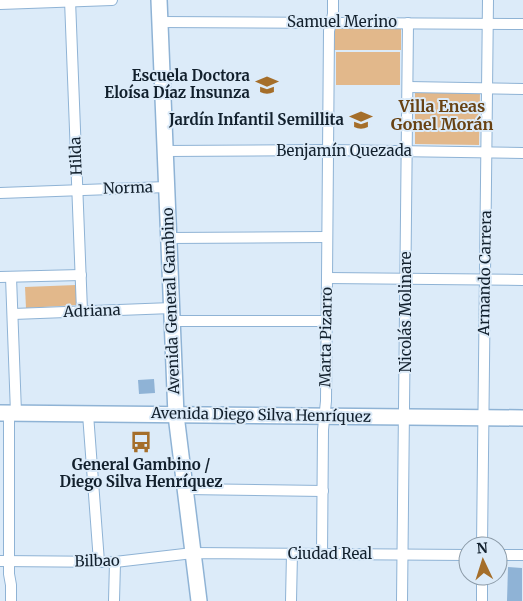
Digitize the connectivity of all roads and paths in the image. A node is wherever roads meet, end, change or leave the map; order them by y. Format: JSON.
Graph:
{"nodes":[{"id":1,"x":112,"y":0,"type":"edge"},
{"id":2,"x":159,"y":0,"type":"edge"},
{"id":3,"x":333,"y":0,"type":"edge"},
{"id":4,"x":488,"y":0,"type":"edge"},
{"id":5,"x":70,"y":1,"type":"edge"},
{"id":6,"x":0,"y":4,"type":"edge"},
{"id":7,"x":160,"y":22,"type":"junction"},
{"id":8,"x":332,"y":22,"type":"junction"},
{"id":9,"x":408,"y":23,"type":"junction"},
{"id":10,"x":488,"y":24,"type":"junction"},
{"id":11,"x":523,"y":24,"type":"edge"},
{"id":12,"x":408,"y":86,"type":"junction"},
{"id":13,"x":487,"y":88,"type":"junction"},
{"id":14,"x":523,"y":88,"type":"edge"},
{"id":15,"x":328,"y":150,"type":"junction"},
{"id":16,"x":165,"y":151,"type":"junction"},
{"id":17,"x":407,"y":151,"type":"junction"},
{"id":18,"x":486,"y":153,"type":"junction"},
{"id":19,"x":523,"y":153,"type":"edge"},
{"id":20,"x":167,"y":187,"type":"junction"},
{"id":21,"x":78,"y":190,"type":"junction"},
{"id":22,"x":0,"y":193,"type":"edge"},
{"id":23,"x":327,"y":237,"type":"junction"},
{"id":24,"x":169,"y":238,"type":"junction"},
{"id":25,"x":81,"y":275,"type":"junction"},
{"id":26,"x":0,"y":277,"type":"edge"},
{"id":27,"x":11,"y":277,"type":"junction"},
{"id":28,"x":327,"y":278,"type":"junction"},
{"id":29,"x":406,"y":279,"type":"junction"},
{"id":30,"x":485,"y":280,"type":"junction"},
{"id":31,"x":523,"y":280,"type":"edge"},
{"id":32,"x":82,"y":311,"type":"junction"},
{"id":33,"x":13,"y":314,"type":"junction"},
{"id":34,"x":172,"y":314,"type":"junction"},
{"id":35,"x":326,"y":321,"type":"junction"},
{"id":36,"x":8,"y":413,"type":"edge"},
{"id":37,"x":88,"y":414,"type":"junction"},
{"id":38,"x":176,"y":415,"type":"junction"},
{"id":39,"x":324,"y":416,"type":"junction"},
{"id":40,"x":405,"y":417,"type":"junction"},
{"id":41,"x":484,"y":418,"type":"junction"},
{"id":42,"x":523,"y":418,"type":"edge"},
{"id":43,"x":185,"y":489,"type":"junction"},
{"id":44,"x":323,"y":490,"type":"junction"},
{"id":45,"x":482,"y":536,"type":"edge"},
{"id":46,"x":193,"y":553,"type":"junction"},
{"id":47,"x":292,"y":554,"type":"junction"},
{"id":48,"x":322,"y":554,"type":"junction"},
{"id":49,"x":403,"y":554,"type":"junction"},
{"id":50,"x":458,"y":555,"type":"edge"},
{"id":51,"x":508,"y":555,"type":"edge"},
{"id":52,"x":523,"y":555,"type":"edge"},
{"id":53,"x":4,"y":561,"type":"edge"},
{"id":54,"x":99,"y":562,"type":"junction"},
{"id":55,"x":115,"y":562,"type":"junction"},
{"id":56,"x":482,"y":586,"type":"edge"},
{"id":57,"x":11,"y":601,"type":"edge"},
{"id":58,"x":114,"y":601,"type":"edge"},
{"id":59,"x":199,"y":601,"type":"edge"},
{"id":60,"x":291,"y":601,"type":"edge"},
{"id":61,"x":402,"y":601,"type":"edge"},
{"id":62,"x":482,"y":601,"type":"edge"}],
"edges":[{"from":1,"to":5,"type":"street"},
{"from":2,"to":7,"type":"street","name":"Avenida General Gambino"},
{"from":3,"to":8,"type":"street","name":"Marta Pizarro"},
{"from":4,"to":10,"type":"street","name":"Armando Carrera"},
{"from":5,"to":6,"type":"street"},
{"from":5,"to":21,"type":"street","name":"Hilda"},
{"from":7,"to":8,"type":"street","name":"Samuel Merino"},
{"from":7,"to":16,"type":"street","name":"Avenida General Gambino"},
{"from":8,"to":9,"type":"street","name":"Samuel Merino"},
{"from":8,"to":15,"type":"street","name":"Marta Pizarro"},
{"from":9,"to":10,"type":"street","name":"Samuel Merino"},
{"from":9,"to":12,"type":"street","name":"Nicolás Molinare"},
{"from":10,"to":11,"type":"street","name":"Samuel Merino"},
{"from":10,"to":13,"type":"street","name":"Armando Carrera"},
{"from":12,"to":13,"type":"street"},
{"from":12,"to":17,"type":"street","name":"Nicolás Molinare"},
{"from":13,"to":14,"type":"street"},
{"from":13,"to":18,"type":"street","name":"Armando Carrera"},
{"from":15,"to":16,"type":"street","name":"Benjamín Quezada"},
{"from":15,"to":17,"type":"street","name":"Benjamín Quezada"},
{"from":15,"to":23,"type":"street","name":"Marta Pizarro"},
{"from":16,"to":20,"type":"street","name":"Avenida General Gambino"},
{"from":17,"to":18,"type":"street","name":"Benjamín Quezada"},
{"from":17,"to":29,"type":"street","name":"Nicolás Molinare"},
{"from":18,"to":19,"type":"street","name":"Benjamín Quezada"},
{"from":18,"to":30,"type":"street","name":"Armando Carrera"},
{"from":20,"to":21,"type":"street","name":"Norma"},
{"from":20,"to":24,"type":"street","name":"Avenida General Gambino"},
{"from":21,"to":22,"type":"street","name":"Norma"},
{"from":21,"to":25,"type":"street","name":"Hilda"},
{"from":23,"to":24,"type":"street"},
{"from":23,"to":28,"type":"street","name":"Marta Pizarro"},
{"from":24,"to":34,"type":"street","name":"Avenida General Gambino"},
{"from":25,"to":27,"type":"street"},
{"from":25,"to":32,"type":"street","name":"Hilda"},
{"from":26,"to":27,"type":"street"},
{"from":27,"to":33,"type":"street"},
{"from":28,"to":29,"type":"street"},
{"from":28,"to":35,"type":"street","name":"Marta Pizarro"},
{"from":29,"to":30,"type":"street"},
{"from":29,"to":40,"type":"street","name":"Nicolás Molinare"},
{"from":30,"to":31,"type":"street"},
{"from":30,"to":41,"type":"street","name":"Armando Carrera"},
{"from":32,"to":33,"type":"street","name":"Adriana"},
{"from":32,"to":34,"type":"street","name":"Adriana"},
{"from":33,"to":36,"type":"street"},
{"from":34,"to":35,"type":"street","name":"Adriana"},
{"from":34,"to":38,"type":"street","name":"Avenida General Gambino"},
{"from":35,"to":39,"type":"street","name":"Marta Pizarro"},
{"from":36,"to":37,"type":"street","name":"Avenida Diego Silva Henríquez"},
{"from":36,"to":53,"type":"street"},
{"from":37,"to":38,"type":"street","name":"Avenida Diego Silva Henríquez"},
{"from":37,"to":54,"type":"street"},
{"from":38,"to":39,"type":"street","name":"Avenida Diego Silva Henríquez"},
{"from":38,"to":43,"type":"street","name":"Avenida General Gambino"},
{"from":39,"to":40,"type":"street","name":"Avenida Diego Silva Henríquez"},
{"from":39,"to":44,"type":"street","name":"Marta Pizarro"},
{"from":40,"to":41,"type":"street","name":"Avenida Diego Silva Henríquez"},
{"from":40,"to":49,"type":"street","name":"Nicolás Molinare"},
{"from":41,"to":42,"type":"street","name":"Avenida Diego Silva Henríquez"},
{"from":41,"to":45,"type":"street","name":"Armando Carrera"},
{"from":43,"to":44,"type":"street"},
{"from":43,"to":46,"type":"street","name":"Avenida General Gambino"},
{"from":44,"to":48,"type":"street","name":"Marta Pizarro"},
{"from":46,"to":47,"type":"street","name":"Ciudad Real"},
{"from":46,"to":55,"type":"street","name":"Bilbao"},
{"from":46,"to":59,"type":"street","name":"Avenida General Gambino"},
{"from":47,"to":48,"type":"street","name":"Ciudad Real"},
{"from":47,"to":60,"type":"street"},
{"from":48,"to":49,"type":"street","name":"Ciudad Real"},
{"from":49,"to":50,"type":"street","name":"Ciudad Real"},
{"from":49,"to":61,"type":"street","name":"Nicolás Molinare"},
{"from":51,"to":52,"type":"street"},
{"from":53,"to":54,"type":"street","name":"Bilbao"},
{"from":53,"to":57,"type":"street"},
{"from":54,"to":55,"type":"street","name":"Bilbao"},
{"from":55,"to":58,"type":"street"},
{"from":56,"to":62,"type":"street"}]}
